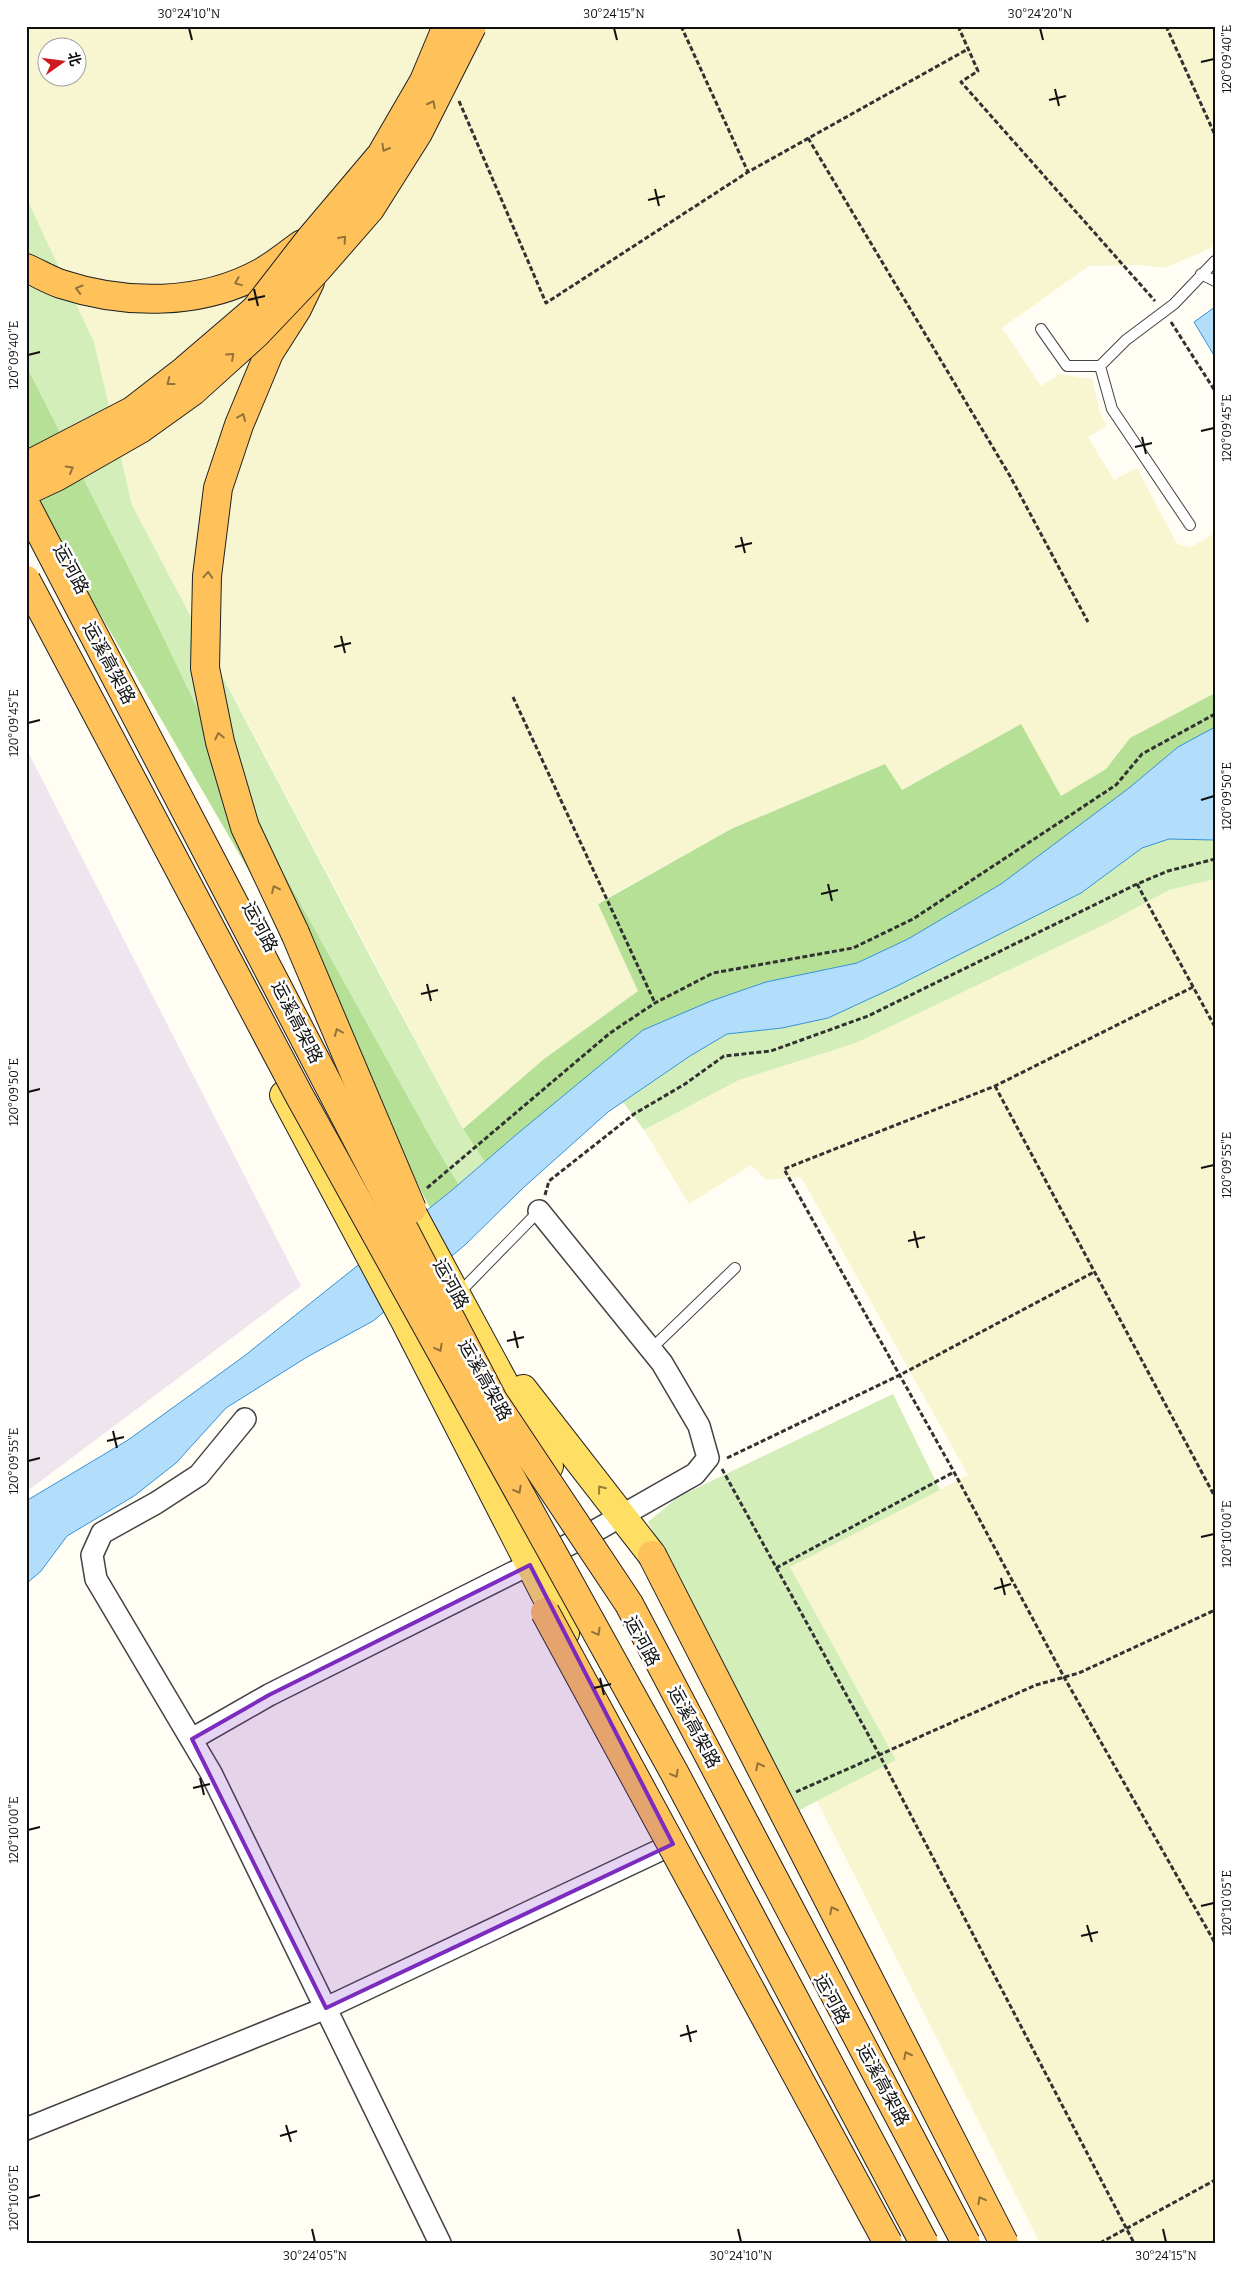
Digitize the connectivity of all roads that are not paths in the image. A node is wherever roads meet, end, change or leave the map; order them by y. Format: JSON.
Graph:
{"nodes":[{"id":1,"x":447,"y":26,"type":"edge"},
{"id":2,"x":472,"y":26,"type":"edge"},
{"id":3,"x":310,"y":239,"type":"junction"},
{"id":4,"x":1215,"y":261,"type":"edge"},
{"id":5,"x":26,"y":268,"type":"edge"},
{"id":6,"x":315,"y":272,"type":"junction"},
{"id":7,"x":1200,"y":274,"type":"junction"},
{"id":8,"x":1215,"y":281,"type":"edge"},
{"id":9,"x":1041,"y":329,"type":"dead end"},
{"id":10,"x":1100,"y":366,"type":"junction"},
{"id":11,"x":26,"y":466,"type":"edge"},
{"id":12,"x":26,"y":485,"type":"edge"},
{"id":13,"x":26,"y":491,"type":"edge"},
{"id":14,"x":26,"y":505,"type":"edge"},
{"id":15,"x":1190,"y":525,"type":"dead end"},
{"id":16,"x":26,"y":580,"type":"edge"},
{"id":17,"x":26,"y":610,"type":"edge"},
{"id":18,"x":540,"y":1212,"type":"joint"},
{"id":19,"x":735,"y":1268,"type":"dead end"},
{"id":20,"x":454,"y":1287,"type":"junction"},
{"id":21,"x":477,"y":1331,"type":"junction"},
{"id":22,"x":651,"y":1349,"type":"junction"},
{"id":23,"x":493,"y":1400,"type":"junction"},
{"id":24,"x":245,"y":1419,"type":"dead end"},
{"id":25,"x":622,"y":1516,"type":"junction"},
{"id":26,"x":586,"y":1536,"type":"junction"},
{"id":27,"x":652,"y":1555,"type":"joint"},
{"id":28,"x":527,"y":1566,"type":"junction"},
{"id":29,"x":545,"y":1612,"type":"joint"},
{"id":30,"x":192,"y":1739,"type":"junction"},
{"id":31,"x":673,"y":1844,"type":"junction"},
{"id":32,"x":326,"y":2008,"type":"junction"},
{"id":33,"x":26,"y":2129,"type":"edge"},
{"id":34,"x":440,"y":2243,"type":"edge"},
{"id":35,"x":886,"y":2243,"type":"edge"},
{"id":36,"x":924,"y":2243,"type":"edge"},
{"id":37,"x":960,"y":2243,"type":"edge"},
{"id":38,"x":966,"y":2243,"type":"edge"},
{"id":39,"x":1004,"y":2243,"type":"edge"}],
"edges":[{"from":1,"to":3,"type":"highway","one_way":true,"bridge":true},
{"from":6,"to":2,"type":"highway","one_way":true,"bridge":true},
{"from":3,"to":5,"type":"highway","one_way":true},
{"from":3,"to":11,"type":"highway","one_way":true,"bridge":true},
{"from":4,"to":7,"type":"lane"},
{"from":13,"to":6,"type":"highway","one_way":true,"bridge":true},
{"from":23,"to":6,"type":"highway","one_way":true,"bridge":true},
{"from":7,"to":8,"type":"lane"},
{"from":7,"to":10,"type":"lane"},
{"from":9,"to":10,"type":"lane"},
{"from":10,"to":15,"type":"lane"},
{"from":12,"to":20,"type":"main road","name":"运河路"},
{"from":14,"to":23,"type":"highway","name":"运溪高架路","bridge":true},
{"from":16,"to":36,"type":"highway","name":"运溪高架路","one_way":true,"bridge":true},
{"from":17,"to":28,"type":"main road"},
{"from":18,"to":20,"type":"lane"},
{"from":18,"to":22,"type":"street"},
{"from":19,"to":22,"type":"lane"},
{"from":20,"to":21,"type":"main road","name":"运河路"},
{"from":25,"to":21,"type":"main road","one_way":true},
{"from":21,"to":26,"type":"main road","name":"运河路"},
{"from":22,"to":25,"type":"street"},
{"from":23,"to":38,"type":"highway","name":"运溪高架路","bridge":true},
{"from":24,"to":30,"type":"street"},
{"from":25,"to":26,"type":"street"},
{"from":25,"to":27,"type":"main road"},
{"from":26,"to":28,"type":"street"},
{"from":26,"to":37,"type":"main road","name":"运河路"},
{"from":39,"to":27,"type":"highway","one_way":true,"bridge":true},
{"from":28,"to":29,"type":"main road"},
{"from":28,"to":30,"type":"street"},
{"from":28,"to":31,"type":"main road"},
{"from":29,"to":35,"type":"highway","bridge":true},
{"from":30,"to":32,"type":"street"},
{"from":31,"to":32,"type":"street"},
{"from":31,"to":35,"type":"main road"},
{"from":32,"to":33,"type":"street"},
{"from":32,"to":34,"type":"street"}]}
